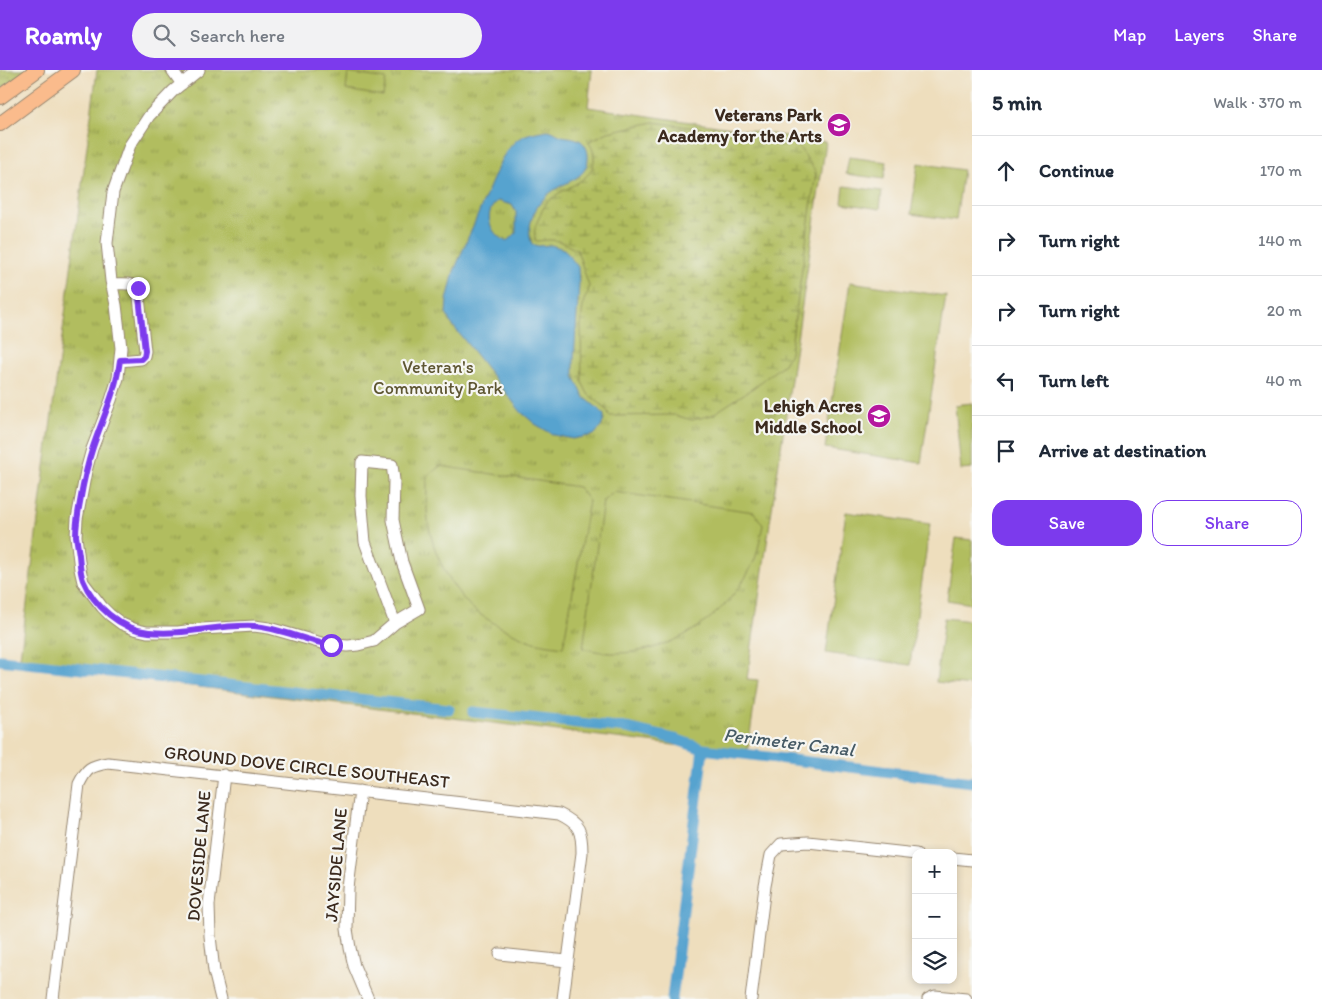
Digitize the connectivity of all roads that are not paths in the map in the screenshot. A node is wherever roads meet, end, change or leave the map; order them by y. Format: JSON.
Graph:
{"nodes":[{"id":1,"x":37,"y":70,"type":"edge"},
{"id":2,"x":74,"y":70,"type":"edge"},
{"id":3,"x":172,"y":70,"type":"edge"},
{"id":4,"x":195,"y":71,"type":"edge"},
{"id":5,"x":182,"y":84,"type":"junction"},
{"id":6,"x":0,"y":97,"type":"edge"},
{"id":7,"x":0,"y":124,"type":"edge"},
{"id":8,"x":112,"y":284,"type":"junction"},
{"id":9,"x":120,"y":360,"type":"junction"},
{"id":10,"x":395,"y":623,"type":"junction"},
{"id":11,"x":224,"y":775,"type":"junction"},
{"id":12,"x":360,"y":791,"type":"junction"},
{"id":13,"x":912,"y":854,"type":"edge"},
{"id":14,"x":957,"y":858,"type":"edge"},
{"id":15,"x":972,"y":860,"type":"edge"},
{"id":16,"x":500,"y":954,"type":"dead end"},
{"id":17,"x":567,"y":961,"type":"junction"},
{"id":18,"x":52,"y":999,"type":"edge"},
{"id":19,"x":221,"y":999,"type":"edge"},
{"id":20,"x":368,"y":999,"type":"edge"},
{"id":21,"x":563,"y":999,"type":"edge"},
{"id":22,"x":751,"y":999,"type":"edge"},
{"id":23,"x":928,"y":999,"type":"edge"},
{"id":24,"x":966,"y":999,"type":"edge"}],
"edges":[{"from":1,"to":6,"type":"main road"},
{"from":2,"to":7,"type":"main road"},
{"from":3,"to":5,"type":"street"},
{"from":4,"to":5,"type":"street"},
{"from":5,"to":8,"type":"street"},
{"from":8,"to":9,"type":"street"},
{"from":8,"to":9,"type":"street"},
{"from":9,"to":10,"type":"street"},
{"from":10,"to":10,"type":"street"},
{"from":11,"to":12,"type":"street","name":"GROUND DOVE CIRCLE SOUTHEAST"},
{"from":11,"to":18,"type":"street","name":"GROUND DOVE CIRCLE SOUTHEAST"},
{"from":11,"to":19,"type":"street","name":"DOVESIDE LANE"},
{"from":12,"to":17,"type":"street","name":"GROUND DOVE CIRCLE SOUTHEAST"},
{"from":12,"to":20,"type":"street","name":"JAYSIDE LANE"},
{"from":13,"to":22,"type":"street"},
{"from":14,"to":15,"type":"street"},
{"from":16,"to":17,"type":"street"},
{"from":17,"to":21,"type":"street","name":"GROUND DOVE CIRCLE SOUTHEAST"},
{"from":23,"to":24,"type":"street"}]}
